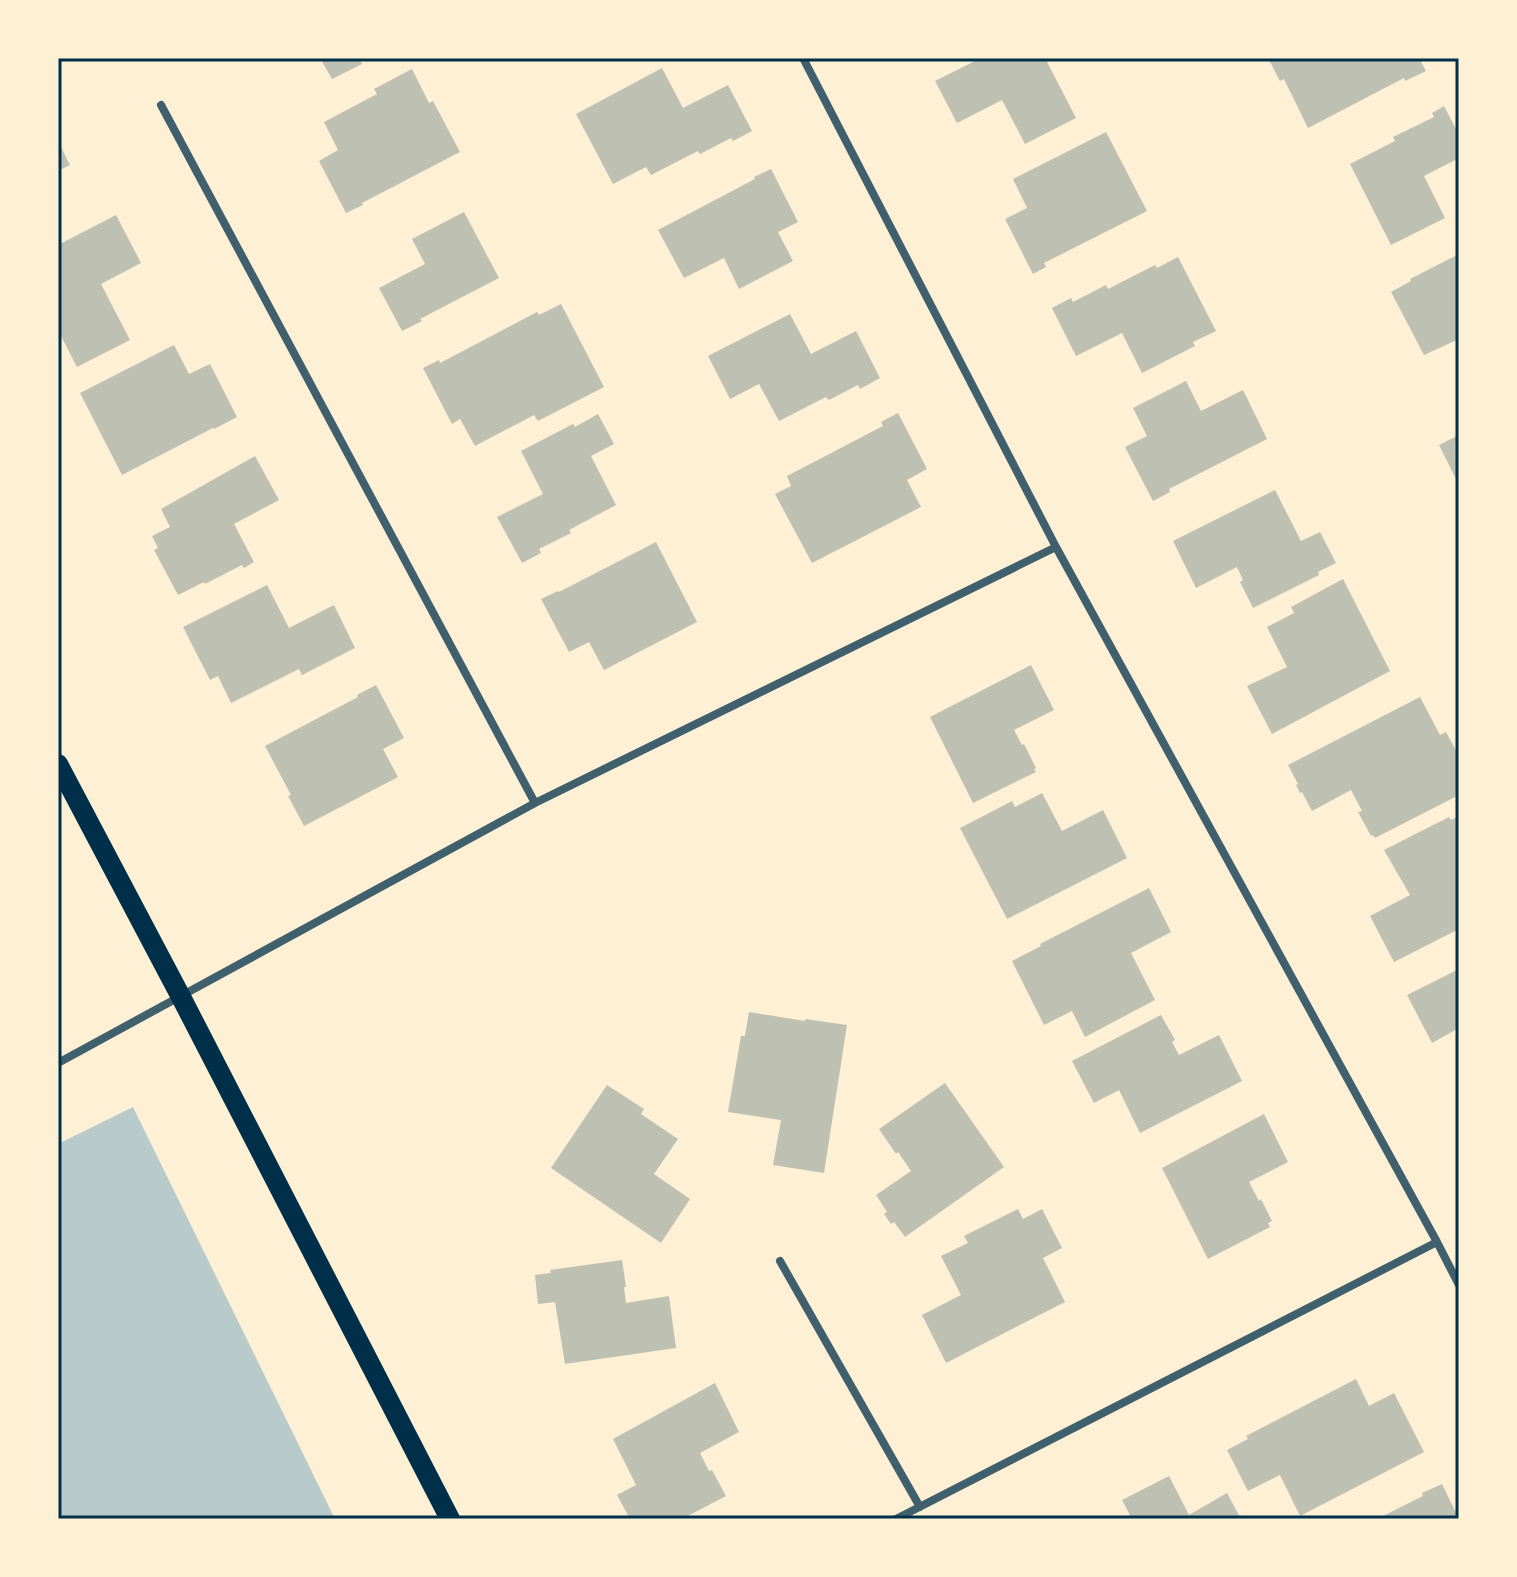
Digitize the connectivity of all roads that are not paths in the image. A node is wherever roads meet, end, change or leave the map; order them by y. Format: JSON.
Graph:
{"nodes":[{"id":1,"x":803,"y":58,"type":"edge"},
{"id":2,"x":161,"y":105,"type":"dead end"},
{"id":3,"x":1056,"y":547,"type":"junction"},
{"id":4,"x":58,"y":764,"type":"edge"},
{"id":5,"x":535,"y":803,"type":"junction"},
{"id":6,"x":181,"y":997,"type":"junction"},
{"id":7,"x":58,"y":1063,"type":"edge"},
{"id":8,"x":1437,"y":1242,"type":"junction"},
{"id":9,"x":780,"y":1261,"type":"dead end"},
{"id":10,"x":1459,"y":1285,"type":"edge"},
{"id":11,"x":920,"y":1507,"type":"junction"},
{"id":12,"x":450,"y":1519,"type":"edge"},
{"id":13,"x":896,"y":1519,"type":"edge"}],
"edges":[{"from":1,"to":3,"type":"street"},
{"from":2,"to":5,"type":"street"},
{"from":3,"to":5,"type":"street"},
{"from":3,"to":8,"type":"street"},
{"from":4,"to":6,"type":"main road"},
{"from":5,"to":6,"type":"street"},
{"from":6,"to":7,"type":"street"},
{"from":6,"to":12,"type":"main road"},
{"from":8,"to":10,"type":"street"},
{"from":8,"to":11,"type":"street"},
{"from":9,"to":11,"type":"street"},
{"from":11,"to":13,"type":"street"}]}
